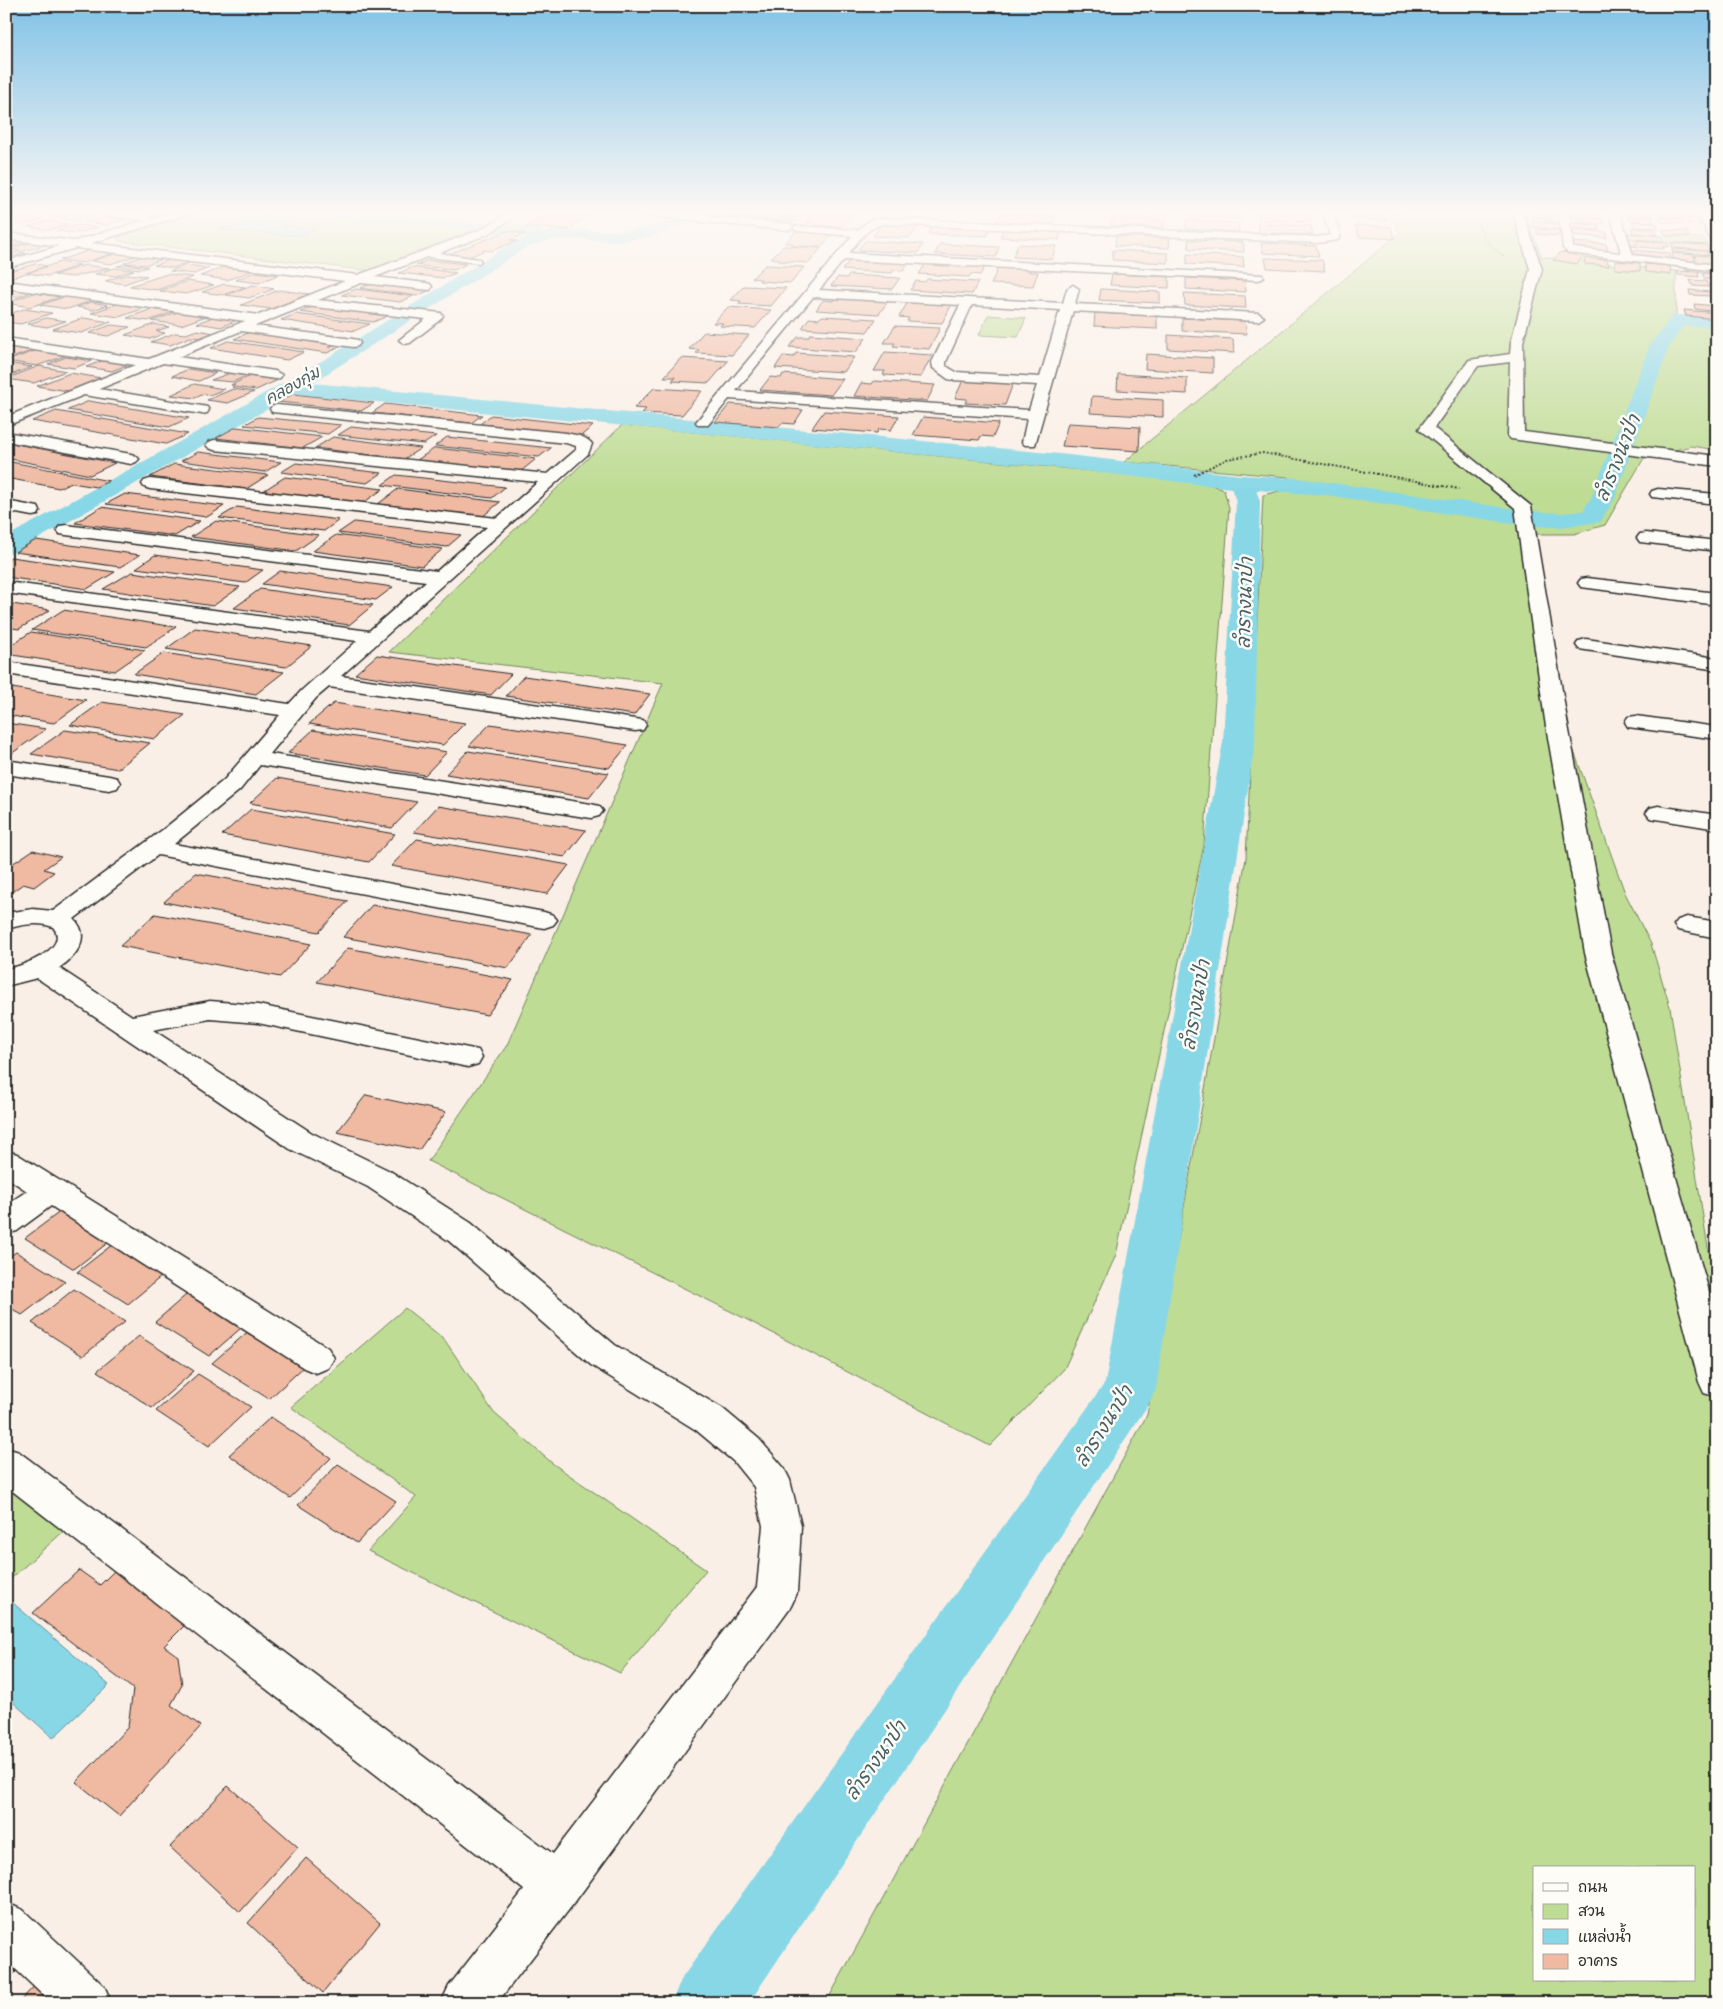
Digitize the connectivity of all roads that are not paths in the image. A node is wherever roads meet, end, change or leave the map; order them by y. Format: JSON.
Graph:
{"nodes":[{"id":1,"x":1068,"y":306,"type":"edge"},
{"id":2,"x":172,"y":307,"type":"edge"},
{"id":3,"x":292,"y":307,"type":"edge"},
{"id":4,"x":355,"y":307,"type":"edge"},
{"id":5,"x":799,"y":307,"type":"edge"},
{"id":6,"x":966,"y":307,"type":"edge"},
{"id":7,"x":1081,"y":307,"type":"edge"},
{"id":8,"x":1526,"y":307,"type":"edge"},
{"id":9,"x":1258,"y":317,"type":"dead end"},
{"id":10,"x":262,"y":319,"type":"junction"},
{"id":11,"x":242,"y":328,"type":"junction"},
{"id":12,"x":404,"y":340,"type":"dead end"},
{"id":13,"x":6,"y":342,"type":"edge"},
{"id":14,"x":353,"y":343,"type":"dead end"},
{"id":15,"x":1517,"y":357,"type":"junction"},
{"id":16,"x":156,"y":361,"type":"junction"},
{"id":17,"x":275,"y":375,"type":"dead end"},
{"id":18,"x":953,"y":376,"type":"junction"},
{"id":19,"x":1045,"y":381,"type":"junction"},
{"id":20,"x":83,"y":391,"type":"junction"},
{"id":21,"x":728,"y":395,"type":"junction"},
{"id":22,"x":937,"y":408,"type":"junction"},
{"id":23,"x":276,"y":409,"type":"dead end"},
{"id":24,"x":202,"y":410,"type":"dead end"},
{"id":25,"x":6,"y":412,"type":"edge"},
{"id":26,"x":24,"y":415,"type":"junction"},
{"id":27,"x":1035,"y":415,"type":"junction"},
{"id":28,"x":6,"y":422,"type":"edge"},
{"id":29,"x":703,"y":422,"type":"dead end"},
{"id":30,"x":6,"y":436,"type":"edge"},
{"id":31,"x":1030,"y":442,"type":"dead end"},
{"id":32,"x":214,"y":445,"type":"dead end"},
{"id":33,"x":131,"y":459,"type":"dead end"},
{"id":34,"x":1717,"y":461,"type":"edge"},
{"id":35,"x":551,"y":479,"type":"junction"},
{"id":36,"x":150,"y":484,"type":"dead end"},
{"id":37,"x":1658,"y":494,"type":"dead end"},
{"id":38,"x":1717,"y":499,"type":"edge"},
{"id":39,"x":6,"y":506,"type":"edge"},
{"id":40,"x":32,"y":511,"type":"dead end"},
{"id":41,"x":501,"y":524,"type":"junction"},
{"id":42,"x":66,"y":530,"type":"dead end"},
{"id":43,"x":1646,"y":538,"type":"dead end"},
{"id":44,"x":1717,"y":546,"type":"edge"},
{"id":45,"x":441,"y":578,"type":"junction"},
{"id":46,"x":1587,"y":583,"type":"dead end"},
{"id":47,"x":6,"y":587,"type":"edge"},
{"id":48,"x":1717,"y":599,"type":"edge"},
{"id":49,"x":374,"y":637,"type":"junction"},
{"id":50,"x":1586,"y":645,"type":"dead end"},
{"id":51,"x":1717,"y":664,"type":"edge"},
{"id":52,"x":6,"y":668,"type":"edge"},
{"id":53,"x":325,"y":680,"type":"junction"},
{"id":54,"x":294,"y":711,"type":"junction"},
{"id":55,"x":1636,"y":722,"type":"dead end"},
{"id":56,"x":635,"y":725,"type":"dead end"},
{"id":57,"x":1717,"y":734,"type":"edge"},
{"id":58,"x":256,"y":758,"type":"junction"},
{"id":59,"x":6,"y":767,"type":"edge"},
{"id":60,"x":109,"y":783,"type":"dead end"},
{"id":61,"x":591,"y":811,"type":"dead end"},
{"id":62,"x":1658,"y":813,"type":"dead end"},
{"id":63,"x":1717,"y":822,"type":"edge"},
{"id":64,"x":154,"y":847,"type":"junction"},
{"id":65,"x":58,"y":920,"type":"junction"},
{"id":66,"x":544,"y":920,"type":"dead end"},
{"id":67,"x":6,"y":921,"type":"edge"},
{"id":68,"x":1687,"y":926,"type":"dead end"},
{"id":69,"x":1717,"y":930,"type":"edge"},
{"id":70,"x":40,"y":968,"type":"junction"},
{"id":71,"x":6,"y":978,"type":"edge"},
{"id":72,"x":127,"y":1026,"type":"junction"},
{"id":73,"x":468,"y":1057,"type":"dead end"},
{"id":74,"x":6,"y":1162,"type":"edge"},
{"id":75,"x":50,"y":1191,"type":"junction"},
{"id":76,"x":6,"y":1222,"type":"edge"},
{"id":77,"x":316,"y":1358,"type":"dead end"},
{"id":78,"x":1717,"y":1382,"type":"edge"},
{"id":79,"x":6,"y":1464,"type":"edge"},
{"id":80,"x":557,"y":1886,"type":"junction"},
{"id":81,"x":6,"y":1927,"type":"edge"},
{"id":82,"x":87,"y":2003,"type":"edge"},
{"id":83,"x":466,"y":2003,"type":"edge"}],
"edges":[{"from":1,"to":19,"type":"street"},
{"from":2,"to":10,"type":"street"},
{"from":3,"to":10,"type":"street"},
{"from":4,"to":12,"type":"street"},
{"from":5,"to":21,"type":"street"},
{"from":6,"to":18,"type":"street"},
{"from":7,"to":9,"type":"street"},
{"from":8,"to":15,"type":"street"},
{"from":10,"to":11,"type":"street"},
{"from":11,"to":14,"type":"street"},
{"from":11,"to":16,"type":"street"},
{"from":13,"to":16,"type":"street"},
{"from":15,"to":34,"type":"street"},
{"from":15,"to":78,"type":"street"},
{"from":16,"to":17,"type":"street"},
{"from":16,"to":20,"type":"street"},
{"from":18,"to":19,"type":"street"},
{"from":18,"to":22,"type":"street"},
{"from":19,"to":27,"type":"street"},
{"from":20,"to":24,"type":"street"},
{"from":20,"to":26,"type":"street"},
{"from":21,"to":22,"type":"street"},
{"from":21,"to":29,"type":"street"},
{"from":22,"to":27,"type":"street"},
{"from":23,"to":35,"type":"street"},
{"from":25,"to":26,"type":"street"},
{"from":26,"to":28,"type":"street"},
{"from":27,"to":31,"type":"street"},
{"from":30,"to":33,"type":"street"},
{"from":32,"to":35,"type":"street"},
{"from":35,"to":41,"type":"street"},
{"from":36,"to":41,"type":"street"},
{"from":37,"to":38,"type":"street"},
{"from":39,"to":40,"type":"street"},
{"from":41,"to":45,"type":"street"},
{"from":42,"to":45,"type":"street"},
{"from":43,"to":44,"type":"street"},
{"from":45,"to":49,"type":"street"},
{"from":46,"to":48,"type":"street"},
{"from":47,"to":49,"type":"street"},
{"from":49,"to":53,"type":"street"},
{"from":50,"to":51,"type":"street"},
{"from":52,"to":54,"type":"street"},
{"from":53,"to":54,"type":"street"},
{"from":53,"to":56,"type":"street"},
{"from":54,"to":58,"type":"street"},
{"from":55,"to":57,"type":"street"},
{"from":58,"to":61,"type":"street"},
{"from":58,"to":64,"type":"street"},
{"from":59,"to":60,"type":"street"},
{"from":62,"to":63,"type":"street"},
{"from":64,"to":65,"type":"street"},
{"from":64,"to":66,"type":"street"},
{"from":65,"to":67,"type":"street"},
{"from":65,"to":70,"type":"street"},
{"from":68,"to":69,"type":"street"},
{"from":70,"to":71,"type":"street"},
{"from":70,"to":72,"type":"street"},
{"from":72,"to":73,"type":"street"},
{"from":72,"to":80,"type":"street"},
{"from":74,"to":75,"type":"street"},
{"from":75,"to":76,"type":"street"},
{"from":75,"to":77,"type":"street"},
{"from":79,"to":80,"type":"street"},
{"from":80,"to":83,"type":"street"},
{"from":81,"to":82,"type":"street"}]}
